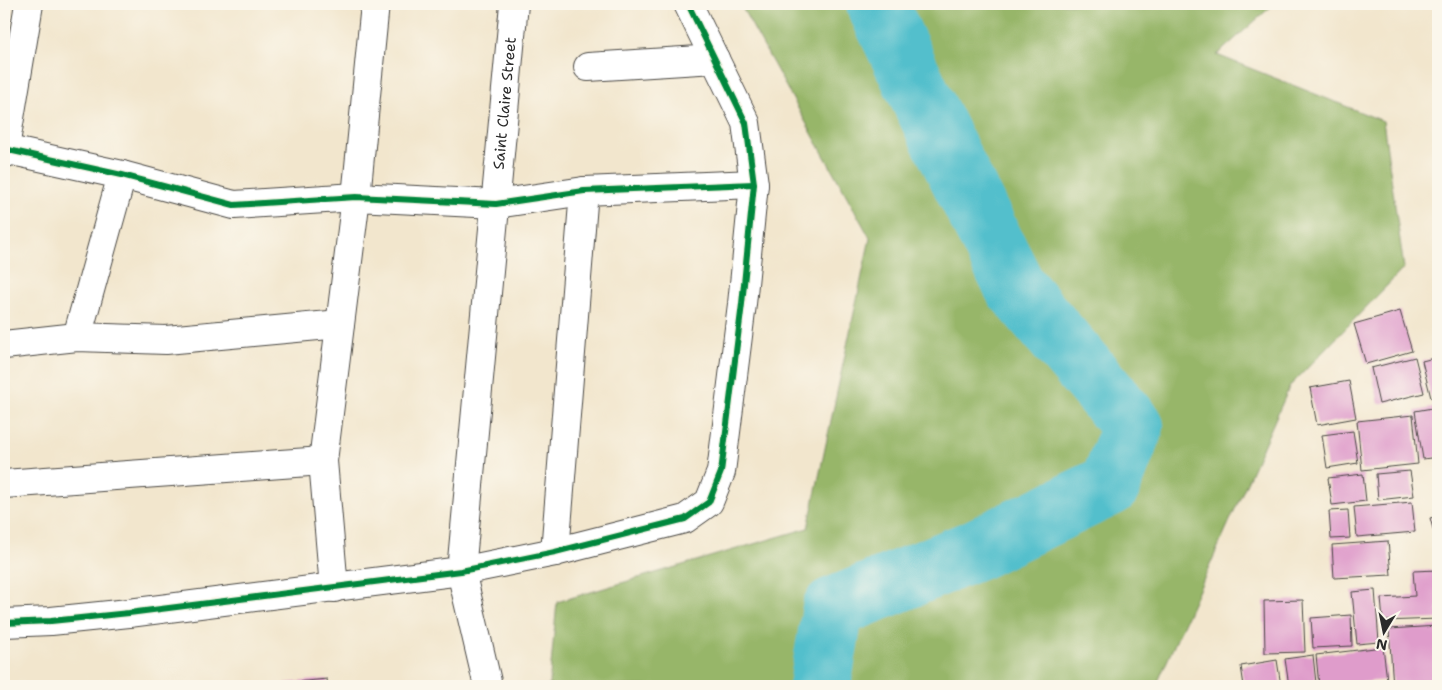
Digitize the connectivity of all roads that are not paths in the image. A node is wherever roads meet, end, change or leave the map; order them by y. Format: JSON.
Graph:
{"nodes":[{"id":1,"x":29,"y":4,"type":"edge"},
{"id":2,"x":375,"y":4,"type":"edge"},
{"id":3,"x":514,"y":4,"type":"edge"},
{"id":4,"x":688,"y":4,"type":"edge"},
{"id":5,"x":716,"y":59,"type":"junction"},
{"id":6,"x":588,"y":67,"type":"dead end"},
{"id":7,"x":4,"y":151,"type":"edge"},
{"id":8,"x":122,"y":175,"type":"junction"},
{"id":9,"x":754,"y":184,"type":"junction"},
{"id":10,"x":584,"y":191,"type":"junction"},
{"id":11,"x":356,"y":197,"type":"junction"},
{"id":12,"x":496,"y":204,"type":"junction"},
{"id":13,"x":340,"y":324,"type":"junction"},
{"id":14,"x":77,"y":337,"type":"junction"},
{"id":15,"x":4,"y":345,"type":"edge"},
{"id":16,"x":323,"y":461,"type":"junction"},
{"id":17,"x":4,"y":484,"type":"edge"},
{"id":18,"x":555,"y":552,"type":"junction"},
{"id":19,"x":461,"y":571,"type":"junction"},
{"id":20,"x":334,"y":588,"type":"junction"},
{"id":21,"x":4,"y":623,"type":"edge"},
{"id":22,"x":488,"y":686,"type":"edge"}],
"edges":[{"from":1,"to":7,"type":"street"},
{"from":2,"to":11,"type":"street"},
{"from":3,"to":12,"type":"street","name":"Saint Claire Street"},
{"from":4,"to":5,"type":"street"},
{"from":5,"to":6,"type":"street"},
{"from":5,"to":9,"type":"street"},
{"from":7,"to":8,"type":"street"},
{"from":8,"to":11,"type":"street"},
{"from":8,"to":14,"type":"street"},
{"from":9,"to":10,"type":"street"},
{"from":9,"to":18,"type":"street"},
{"from":10,"to":12,"type":"street"},
{"from":10,"to":18,"type":"street"},
{"from":11,"to":12,"type":"street"},
{"from":11,"to":13,"type":"street"},
{"from":12,"to":19,"type":"street","name":"Saint Claire Street"},
{"from":13,"to":14,"type":"street"},
{"from":13,"to":16,"type":"street"},
{"from":14,"to":15,"type":"street"},
{"from":16,"to":17,"type":"street"},
{"from":16,"to":20,"type":"street"},
{"from":18,"to":19,"type":"street"},
{"from":19,"to":20,"type":"street"},
{"from":19,"to":22,"type":"street","name":"Saint Claire Street"},
{"from":20,"to":21,"type":"street"}]}
